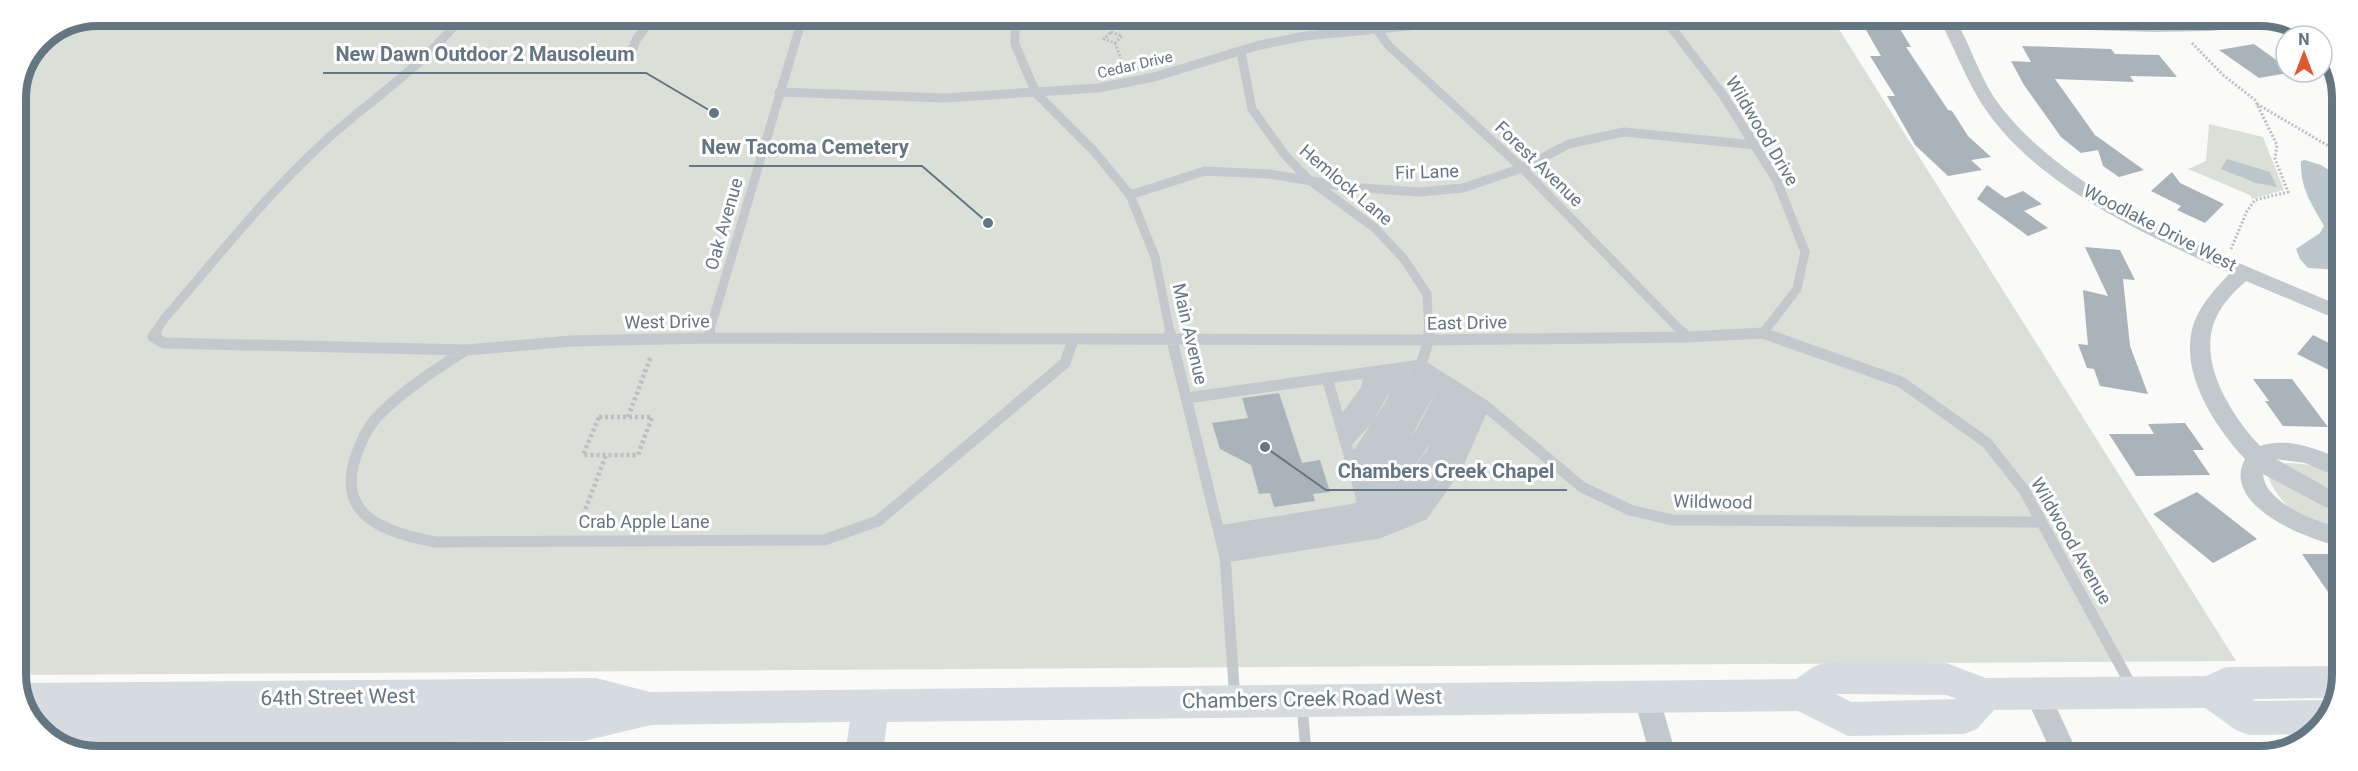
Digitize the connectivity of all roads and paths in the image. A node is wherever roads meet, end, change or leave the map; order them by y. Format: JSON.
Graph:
{"nodes":[{"id":1,"x":454,"y":26,"type":"edge"},
{"id":2,"x":646,"y":26,"type":"edge"},
{"id":3,"x":800,"y":26,"type":"edge"},
{"id":4,"x":1015,"y":26,"type":"edge"},
{"id":5,"x":1108,"y":26,"type":"edge"},
{"id":6,"x":1373,"y":26,"type":"edge"},
{"id":7,"x":1415,"y":26,"type":"edge"},
{"id":8,"x":1669,"y":26,"type":"edge"},
{"id":9,"x":1951,"y":26,"type":"edge"},
{"id":10,"x":2094,"y":26,"type":"edge"},
{"id":11,"x":2132,"y":26,"type":"edge"},
{"id":12,"x":2177,"y":26,"type":"edge"},
{"id":13,"x":1376,"y":30,"type":"junction"},
{"id":14,"x":1111,"y":32,"type":"junction"},
{"id":15,"x":1114,"y":43,"type":"junction"},
{"id":16,"x":1241,"y":52,"type":"junction"},
{"id":17,"x":628,"y":58,"type":"dead end"},
{"id":18,"x":1130,"y":81,"type":"junction"},
{"id":19,"x":779,"y":92,"type":"junction"},
{"id":20,"x":1036,"y":93,"type":"junction"},
{"id":21,"x":2256,"y":104,"type":"junction"},
{"id":22,"x":1755,"y":145,"type":"junction"},
{"id":23,"x":2332,"y":148,"type":"edge"},
{"id":24,"x":1522,"y":168,"type":"junction"},
{"id":25,"x":1308,"y":179,"type":"junction"},
{"id":26,"x":1130,"y":195,"type":"junction"},
{"id":27,"x":2222,"y":261,"type":"junction"},
{"id":28,"x":2244,"y":271,"type":"junction"},
{"id":29,"x":2332,"y":310,"type":"edge"},
{"id":30,"x":1763,"y":333,"type":"junction"},
{"id":31,"x":1687,"y":337,"type":"junction"},
{"id":32,"x":708,"y":338,"type":"junction"},
{"id":33,"x":658,"y":339,"type":"junction"},
{"id":34,"x":1170,"y":339,"type":"junction"},
{"id":35,"x":1073,"y":340,"type":"junction"},
{"id":36,"x":1429,"y":340,"type":"junction"},
{"id":37,"x":466,"y":350,"type":"junction"},
{"id":38,"x":1401,"y":368,"type":"junction"},
{"id":39,"x":1383,"y":371,"type":"junction"},
{"id":40,"x":1370,"y":373,"type":"junction"},
{"id":41,"x":1327,"y":378,"type":"junction"},
{"id":42,"x":1453,"y":385,"type":"junction"},
{"id":43,"x":1187,"y":398,"type":"junction"},
{"id":44,"x":628,"y":417,"type":"junction"},
{"id":45,"x":1343,"y":433,"type":"junction"},
{"id":46,"x":606,"y":455,"type":"junction"},
{"id":47,"x":2258,"y":458,"type":"junction"},
{"id":48,"x":2332,"y":465,"type":"edge"},
{"id":49,"x":1356,"y":482,"type":"junction"},
{"id":50,"x":2332,"y":501,"type":"edge"},
{"id":51,"x":2042,"y":522,"type":"junction"},
{"id":52,"x":2332,"y":535,"type":"edge"},
{"id":53,"x":573,"y":540,"type":"junction"},
{"id":54,"x":1222,"y":544,"type":"junction"},
{"id":55,"x":2332,"y":682,"type":"edge"},
{"id":56,"x":2211,"y":692,"type":"junction"},
{"id":57,"x":2037,"y":693,"type":"junction"},
{"id":58,"x":2135,"y":693,"type":"junction"},
{"id":59,"x":1646,"y":695,"type":"junction"},
{"id":60,"x":1302,"y":699,"type":"junction"},
{"id":61,"x":30,"y":700,"type":"edge"},
{"id":62,"x":1236,"y":700,"type":"junction"},
{"id":63,"x":871,"y":705,"type":"junction"},
{"id":64,"x":651,"y":708,"type":"junction"},
{"id":65,"x":2317,"y":717,"type":"edge"},
{"id":66,"x":50,"y":728,"type":"edge"},
{"id":67,"x":865,"y":746,"type":"edge"},
{"id":68,"x":1305,"y":746,"type":"edge"},
{"id":69,"x":1660,"y":746,"type":"edge"},
{"id":70,"x":2061,"y":746,"type":"edge"}],
"edges":[{"from":1,"to":37,"type":"lane","name":"West Drive"},
{"from":2,"to":17,"type":"lane"},
{"from":3,"to":19,"type":"lane","name":"Oak Avenue"},
{"from":4,"to":20,"type":"lane","name":"Main Avenue"},
{"from":5,"to":14,"type":"path"},
{"from":6,"to":13,"type":"lane","name":"Forest Avenue"},
{"from":7,"to":13,"type":"lane","name":"Cedar Drive"},
{"from":8,"to":22,"type":"lane","name":"Wildwood Drive"},
{"from":9,"to":27,"type":"street","name":"Woodlake Drive West"},
{"from":10,"to":11,"type":"street"},
{"from":12,"to":21,"type":"path"},
{"from":13,"to":16,"type":"lane","name":"Cedar Drive"},
{"from":13,"to":24,"type":"lane","name":"Forest Avenue"},
{"from":14,"to":15,"type":"path"},
{"from":14,"to":15,"type":"path"},
{"from":15,"to":18,"type":"path"},
{"from":16,"to":18,"type":"lane","name":"Cedar Drive"},
{"from":16,"to":25,"type":"lane","name":"Hemlock Lane"},
{"from":18,"to":20,"type":"lane","name":"Cedar Drive"},
{"from":19,"to":20,"type":"lane","name":"Cedar Drive"},
{"from":19,"to":32,"type":"lane","name":"Oak Avenue"},
{"from":20,"to":26,"type":"lane","name":"Main Avenue"},
{"from":21,"to":23,"type":"path"},
{"from":21,"to":27,"type":"path"},
{"from":22,"to":24,"type":"lane","name":"Fir Lane"},
{"from":22,"to":30,"type":"lane","name":"Wildwood Drive"},
{"from":24,"to":25,"type":"lane","name":"Fir Lane"},
{"from":24,"to":31,"type":"lane","name":"Forest Avenue"},
{"from":25,"to":26,"type":"lane","name":"Fir Lane"},
{"from":25,"to":36,"type":"lane","name":"Hemlock Lane"},
{"from":26,"to":34,"type":"lane","name":"Main Avenue"},
{"from":27,"to":28,"type":"street","name":"Woodlake Drive West"},
{"from":28,"to":29,"type":"street","name":"Woodlake Drive West"},
{"from":28,"to":47,"type":"street"},
{"from":30,"to":31,"type":"lane","name":"East Drive"},
{"from":30,"to":51,"type":"lane","name":"Wildwood Avenue"},
{"from":31,"to":36,"type":"lane","name":"East Drive"},
{"from":32,"to":33,"type":"lane","name":"West Drive"},
{"from":32,"to":35,"type":"lane","name":"West Drive"},
{"from":33,"to":37,"type":"lane","name":"West Drive"},
{"from":33,"to":44,"type":"path"},
{"from":34,"to":35,"type":"lane","name":"West Drive"},
{"from":34,"to":36,"type":"lane","name":"East Drive"},
{"from":34,"to":43,"type":"lane","name":"Main Avenue"},
{"from":35,"to":53,"type":"lane","name":"Crab Apple Lane"},
{"from":36,"to":42,"type":"lane"},
{"from":37,"to":53,"type":"lane","name":"Crab Apple Lane"},
{"from":38,"to":39,"type":"lane"},
{"from":38,"to":42,"type":"lane"},
{"from":38,"to":45,"type":"lane"},
{"from":38,"to":49,"type":"lane"},
{"from":39,"to":40,"type":"lane"},
{"from":39,"to":45,"type":"lane"},
{"from":40,"to":41,"type":"lane"},
{"from":40,"to":45,"type":"lane"},
{"from":41,"to":43,"type":"lane"},
{"from":41,"to":45,"type":"lane"},
{"from":42,"to":49,"type":"lane"},
{"from":42,"to":49,"type":"lane"},
{"from":42,"to":49,"type":"lane"},
{"from":42,"to":51,"type":"lane","name":"Wildwood"},
{"from":42,"to":54,"type":"lane"},
{"from":42,"to":54,"type":"lane"},
{"from":43,"to":54,"type":"lane","name":"Main Avenue"},
{"from":44,"to":46,"type":"path"},
{"from":44,"to":46,"type":"path"},
{"from":45,"to":49,"type":"lane"},
{"from":46,"to":53,"type":"path"},
{"from":47,"to":48,"type":"street"},
{"from":47,"to":50,"type":"street"},
{"from":47,"to":52,"type":"street"},
{"from":49,"to":54,"type":"lane"},
{"from":51,"to":58,"type":"lane","name":"Wildwood Avenue"},
{"from":54,"to":62,"type":"lane","name":"Main Avenue"},
{"from":55,"to":56,"type":"street","name":"Chambers Creek Road West"},
{"from":56,"to":58,"type":"street","name":"Chambers Creek Road West"},
{"from":56,"to":65,"type":"street"},
{"from":57,"to":58,"type":"street","name":"Chambers Creek Road West"},
{"from":57,"to":59,"type":"street","name":"Chambers Creek Road West"},
{"from":57,"to":70,"type":"street"},
{"from":59,"to":60,"type":"street","name":"Chambers Creek Road West"},
{"from":59,"to":69,"type":"street"},
{"from":60,"to":62,"type":"street","name":"Chambers Creek Road West"},
{"from":60,"to":68,"type":"lane"},
{"from":61,"to":64,"type":"street","name":"64th Street West"},
{"from":62,"to":63,"type":"street","name":"Chambers Creek Road West"},
{"from":63,"to":64,"type":"street","name":"64th Street West"},
{"from":63,"to":67,"type":"street"},
{"from":64,"to":66,"type":"street","name":"64th Street West"}]}
